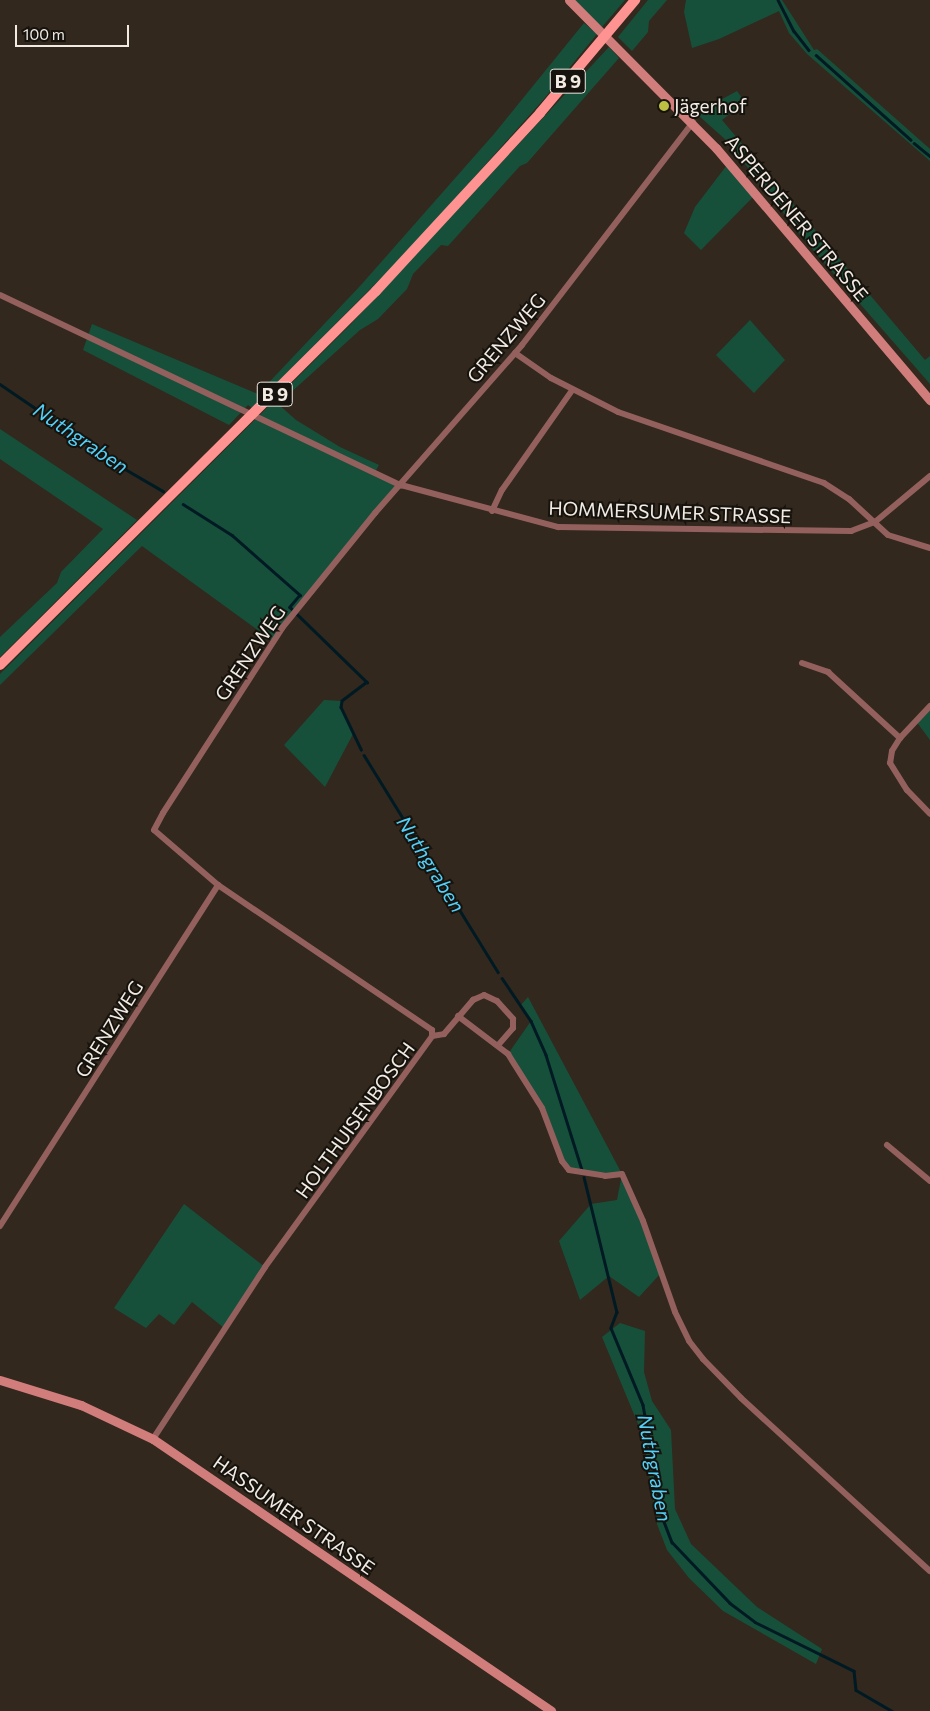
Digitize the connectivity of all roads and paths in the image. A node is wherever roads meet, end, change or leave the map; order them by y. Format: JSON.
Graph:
{"nodes":[{"id":1,"x":569,"y":0,"type":"edge"},
{"id":2,"x":635,"y":0,"type":"edge"},
{"id":3,"x":693,"y":122,"type":"junction"},
{"id":4,"x":0,"y":295,"type":"edge"},
{"id":5,"x":515,"y":352,"type":"junction"},
{"id":6,"x":573,"y":390,"type":"junction"},
{"id":7,"x":930,"y":400,"type":"edge"},
{"id":8,"x":930,"y":476,"type":"edge"},
{"id":9,"x":401,"y":485,"type":"junction"},
{"id":10,"x":492,"y":511,"type":"junction"},
{"id":11,"x":875,"y":522,"type":"junction"},
{"id":12,"x":930,"y":548,"type":"edge"},
{"id":13,"x":802,"y":663,"type":"dead end"},
{"id":14,"x":0,"y":665,"type":"edge"},
{"id":15,"x":930,"y":706,"type":"edge"},
{"id":16,"x":900,"y":738,"type":"junction"},
{"id":17,"x":930,"y":814,"type":"edge"},
{"id":18,"x":218,"y":885,"type":"junction"},
{"id":19,"x":458,"y":1016,"type":"junction"},
{"id":20,"x":432,"y":1036,"type":"junction"},
{"id":21,"x":500,"y":1044,"type":"junction"},
{"id":22,"x":887,"y":1145,"type":"dead end"},
{"id":23,"x":930,"y":1182,"type":"edge"},
{"id":24,"x":0,"y":1226,"type":"edge"},
{"id":25,"x":0,"y":1380,"type":"edge"},
{"id":26,"x":152,"y":1439,"type":"junction"},
{"id":27,"x":930,"y":1571,"type":"edge"},
{"id":28,"x":551,"y":1711,"type":"edge"}],
"edges":[{"from":1,"to":3,"type":"street","name":"ASPERDENER STRASSE"},
{"from":2,"to":14,"type":"main road","number":"B 9"},
{"from":3,"to":5,"type":"street","name":"GRENZWEG"},
{"from":3,"to":7,"type":"street","name":"ASPERDENER STRASSE"},
{"from":4,"to":9,"type":"street","name":"HOMMERSUMER STRASSE"},
{"from":5,"to":6,"type":"street"},
{"from":5,"to":9,"type":"street","name":"GRENZWEG"},
{"from":6,"to":10,"type":"street"},
{"from":6,"to":11,"type":"street"},
{"from":8,"to":11,"type":"street","name":"HOMMERSUMER STRASSE"},
{"from":9,"to":10,"type":"street","name":"HOMMERSUMER STRASSE"},
{"from":9,"to":18,"type":"street","name":"GRENZWEG"},
{"from":10,"to":11,"type":"street","name":"HOMMERSUMER STRASSE"},
{"from":11,"to":12,"type":"street"},
{"from":13,"to":16,"type":"street"},
{"from":15,"to":16,"type":"street"},
{"from":16,"to":17,"type":"street"},
{"from":18,"to":20,"type":"street","name":"HOLTHUISENBOSCH"},
{"from":18,"to":24,"type":"street","name":"GRENZWEG"},
{"from":19,"to":20,"type":"street"},
{"from":19,"to":21,"type":"street"},
{"from":19,"to":21,"type":"street"},
{"from":20,"to":26,"type":"street","name":"HOLTHUISENBOSCH"},
{"from":21,"to":27,"type":"street"},
{"from":22,"to":23,"type":"street"},
{"from":25,"to":26,"type":"street","name":"HASSUMER STRASSE"},
{"from":26,"to":28,"type":"street","name":"HASSUMER STRASSE"}]}
